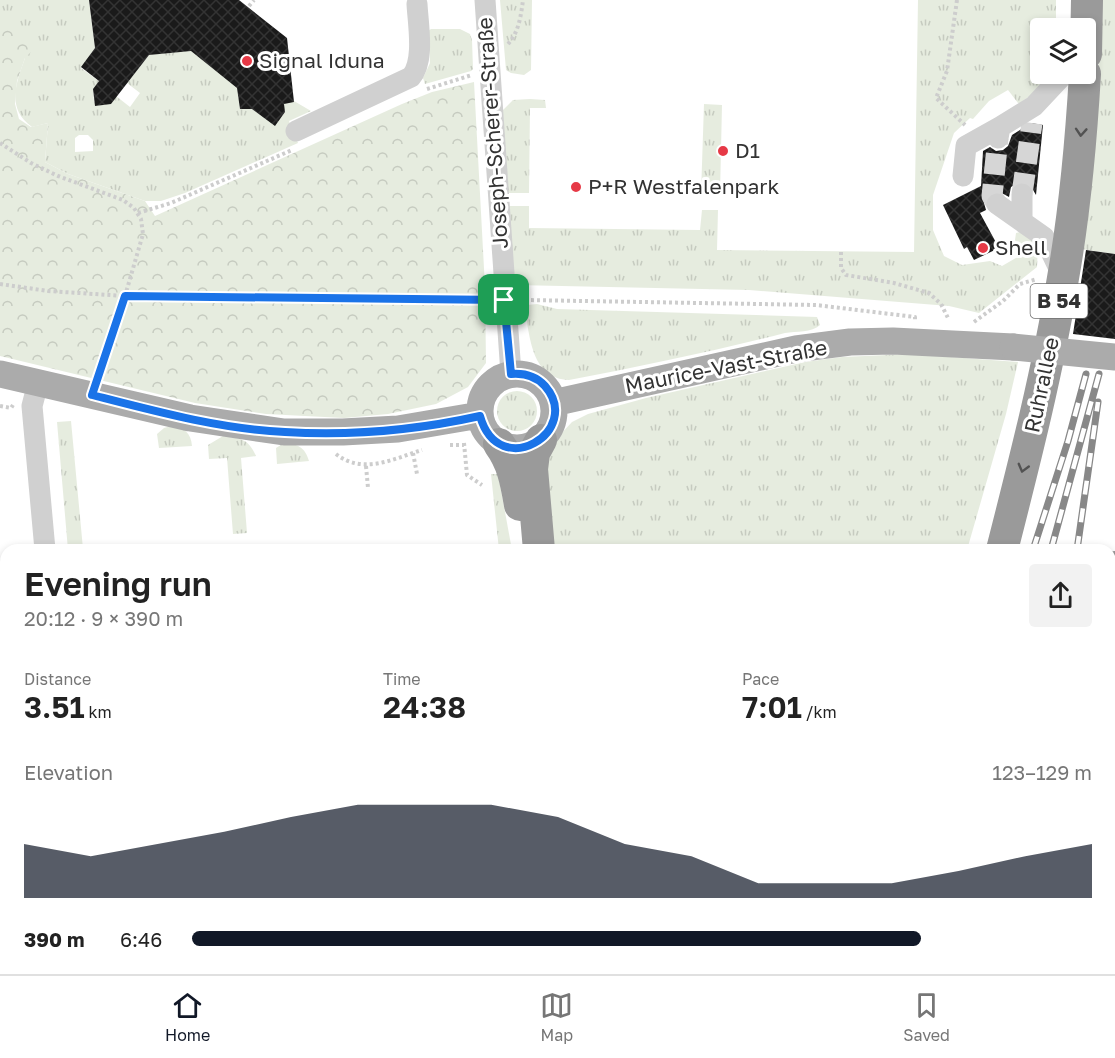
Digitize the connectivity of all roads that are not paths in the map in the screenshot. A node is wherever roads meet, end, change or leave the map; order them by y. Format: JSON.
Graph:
{"nodes":[{"id":1,"x":484,"y":0,"type":"edge"},
{"id":2,"x":1087,"y":0,"type":"edge"},
{"id":3,"x":417,"y":4,"type":"dead end"},
{"id":4,"x":1087,"y":18,"type":"edge"},
{"id":5,"x":1062,"y":84,"type":"edge"},
{"id":6,"x":1071,"y":84,"type":"edge"},
{"id":7,"x":296,"y":131,"type":"dead end"},
{"id":8,"x":963,"y":176,"type":"dead end"},
{"id":9,"x":1022,"y":194,"type":"tunnel mouth"},
{"id":10,"x":997,"y":204,"type":"dead end"},
{"id":11,"x":1022,"y":221,"type":"junction"},
{"id":12,"x":1050,"y":279,"type":"junction"},
{"id":13,"x":1115,"y":357,"type":"edge"},
{"id":14,"x":0,"y":374,"type":"edge"},
{"id":15,"x":511,"y":374,"type":"junction"},
{"id":16,"x":38,"y":382,"type":"junction"},
{"id":17,"x":553,"y":403,"type":"junction"},
{"id":18,"x":480,"y":416,"type":"junction"},
{"id":19,"x":541,"y":440,"type":"junction"},
{"id":20,"x":499,"y":444,"type":"junction"},
{"id":21,"x":44,"y":544,"type":"edge"},
{"id":22,"x":525,"y":544,"type":"edge"},
{"id":23,"x":538,"y":544,"type":"edge"},
{"id":24,"x":1004,"y":544,"type":"edge"}],
"edges":[{"from":1,"to":15,"type":"street","name":"Joseph-Scherer-Straße"},
{"from":2,"to":4,"type":"highway"},
{"from":3,"to":7,"type":"street"},
{"from":5,"to":8,"type":"street"},
{"from":6,"to":12,"type":"highway","name":"Ruhrallee","number":"B 54","one_way":true},
{"from":9,"to":11,"type":"street"},
{"from":10,"to":11,"type":"street"},
{"from":11,"to":12,"type":"street"},
{"from":12,"to":24,"type":"highway","name":"Ruhrallee","number":"B 54","one_way":true},
{"from":13,"to":17,"type":"main road","name":"Maurice-Vast-Straße","bridge":true},
{"from":14,"to":16,"type":"main road"},
{"from":15,"to":17,"type":"main road"},
{"from":15,"to":18,"type":"main road"},
{"from":16,"to":18,"type":"main road"},
{"from":16,"to":21,"type":"street"},
{"from":17,"to":19,"type":"main road"},
{"from":18,"to":20,"type":"main road"},
{"from":19,"to":20,"type":"main road"},
{"from":19,"to":23,"type":"highway"},
{"from":20,"to":22,"type":"highway"}]}
